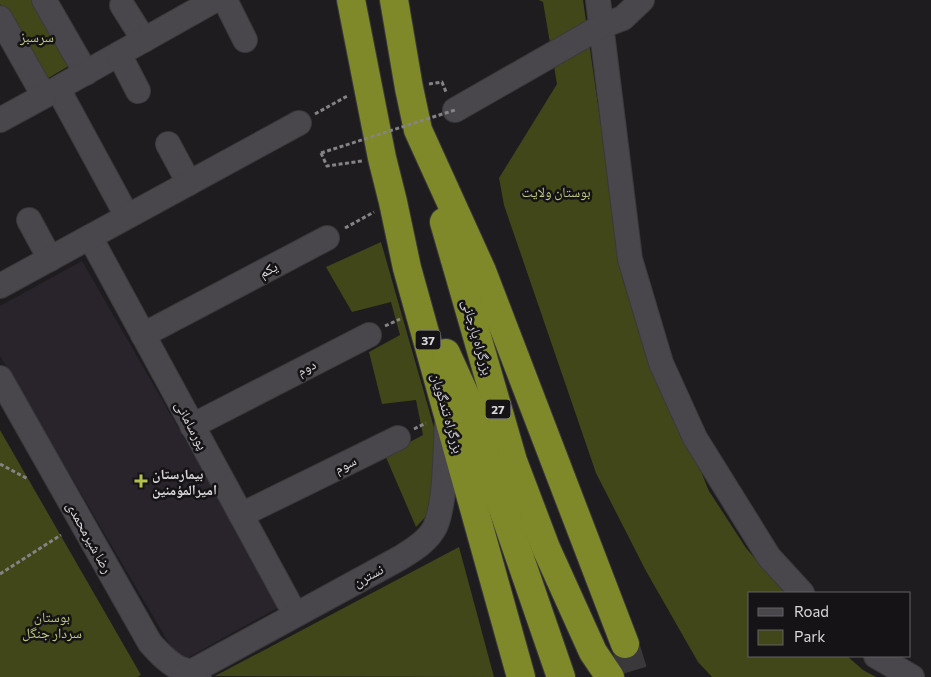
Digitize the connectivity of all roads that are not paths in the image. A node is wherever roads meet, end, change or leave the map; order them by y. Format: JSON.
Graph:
{"nodes":[{"id":1,"x":44,"y":0,"type":"edge"},
{"id":2,"x":225,"y":0,"type":"edge"},
{"id":3,"x":351,"y":0,"type":"edge"},
{"id":4,"x":394,"y":0,"type":"edge"},
{"id":5,"x":598,"y":0,"type":"edge"},
{"id":6,"x":642,"y":0,"type":"edge"},
{"id":7,"x":204,"y":3,"type":"edge"},
{"id":8,"x":122,"y":5,"type":"dead end"},
{"id":9,"x":0,"y":18,"type":"edge"},
{"id":10,"x":602,"y":26,"type":"junction"},
{"id":11,"x":144,"y":40,"type":"junction"},
{"id":12,"x":245,"y":40,"type":"dead end"},
{"id":13,"x":118,"y":54,"type":"junction"},
{"id":14,"x":86,"y":73,"type":"junction"},
{"id":15,"x":51,"y":92,"type":"junction"},
{"id":16,"x":138,"y":92,"type":"dead end"},
{"id":17,"x":455,"y":110,"type":"road end"},
{"id":18,"x":0,"y":120,"type":"edge"},
{"id":19,"x":299,"y":123,"type":"road end"},
{"id":20,"x":418,"y":130,"type":"junction"},
{"id":21,"x":168,"y":144,"type":"dead end"},
{"id":22,"x":189,"y":183,"type":"junction"},
{"id":23,"x":127,"y":216,"type":"junction"},
{"id":24,"x":29,"y":220,"type":"dead end"},
{"id":25,"x":90,"y":237,"type":"junction"},
{"id":26,"x":326,"y":238,"type":"road end"},
{"id":27,"x":50,"y":258,"type":"junction"},
{"id":28,"x":407,"y":268,"type":"junction"},
{"id":29,"x":0,"y":286,"type":"edge"},
{"id":30,"x":143,"y":335,"type":"junction"},
{"id":31,"x":369,"y":335,"type":"road end"},
{"id":32,"x":0,"y":378,"type":"edge"},
{"id":33,"x":448,"y":411,"type":"junction"},
{"id":34,"x":192,"y":426,"type":"junction"},
{"id":35,"x":398,"y":438,"type":"road end"},
{"id":36,"x":240,"y":515,"type":"junction"},
{"id":37,"x":801,"y":592,"type":"edge"},
{"id":38,"x":295,"y":614,"type":"junction"},
{"id":39,"x":625,"y":644,"type":"tunnel mouth"},
{"id":40,"x":878,"y":657,"type":"edge"},
{"id":41,"x":191,"y":675,"type":"edge"},
{"id":42,"x":521,"y":677,"type":"edge"},
{"id":43,"x":561,"y":677,"type":"edge"},
{"id":44,"x":610,"y":677,"type":"edge"},
{"id":45,"x":912,"y":677,"type":"edge"}],
"edges":[{"from":1,"to":14,"type":"street"},
{"from":2,"to":12,"type":"street"},
{"from":3,"to":28,"type":"highway","name":"بزرگراه تندگویان","number":"37"},
{"from":4,"to":20,"type":"highway"},
{"from":5,"to":10,"type":"street"},
{"from":6,"to":10,"type":"street"},
{"from":7,"to":11,"type":"street"},
{"from":8,"to":11,"type":"street"},
{"from":9,"to":15,"type":"street"},
{"from":10,"to":17,"type":"street"},
{"from":10,"to":37,"type":"street"},
{"from":11,"to":13,"type":"street"},
{"from":13,"to":14,"type":"street"},
{"from":13,"to":16,"type":"street"},
{"from":14,"to":15,"type":"street"},
{"from":15,"to":18,"type":"street"},
{"from":15,"to":23,"type":"street"},
{"from":19,"to":22,"type":"street"},
{"from":20,"to":39,"type":"highway"},
{"from":20,"to":44,"type":"highway","name":"بزرگراه یارجانی","number":"27"},
{"from":21,"to":22,"type":"street"},
{"from":22,"to":23,"type":"street"},
{"from":23,"to":25,"type":"street"},
{"from":24,"to":27,"type":"street"},
{"from":25,"to":27,"type":"street"},
{"from":25,"to":30,"type":"street","name":"پورسامانی"},
{"from":26,"to":30,"type":"street","name":"یکم"},
{"from":27,"to":29,"type":"street"},
{"from":28,"to":33,"type":"highway","name":"بزرگراه تندگویان","number":"37"},
{"from":28,"to":43,"type":"highway"},
{"from":30,"to":34,"type":"street","name":"پورسامانی"},
{"from":31,"to":34,"type":"street","name":"دوم"},
{"from":32,"to":41,"type":"street","name":"رضا شیرمحمدی"},
{"from":33,"to":38,"type":"street","name":"نسترن"},
{"from":33,"to":42,"type":"highway","name":"بزرگراه تندگویان","number":"37"},
{"from":34,"to":36,"type":"street","name":"پورسامانی"},
{"from":35,"to":36,"type":"street","name":"سوم"},
{"from":36,"to":38,"type":"street","name":"پورسامانی"},
{"from":38,"to":41,"type":"street","name":"نسترن"},
{"from":40,"to":45,"type":"street"}]}
